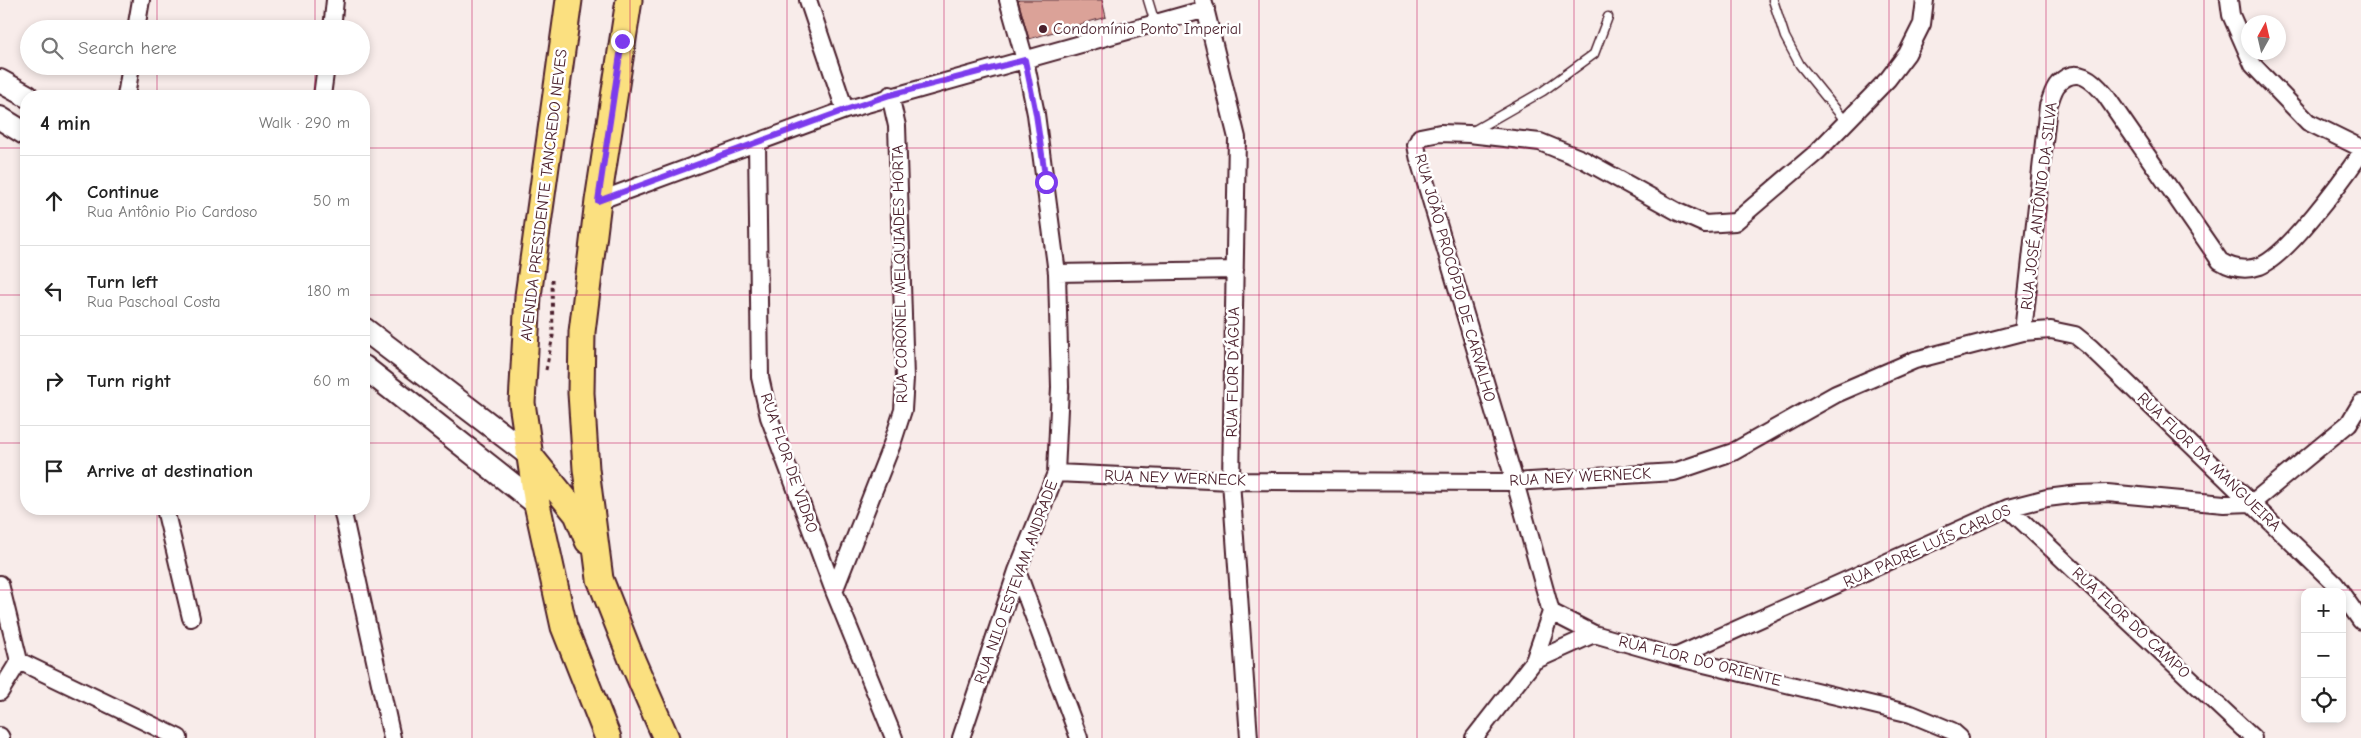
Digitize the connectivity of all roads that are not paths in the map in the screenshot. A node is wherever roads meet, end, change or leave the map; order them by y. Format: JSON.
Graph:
{"nodes":[{"id":1,"x":141,"y":0,"type":"edge"},
{"id":2,"x":336,"y":0,"type":"edge"},
{"id":3,"x":569,"y":0,"type":"edge"},
{"id":4,"x":629,"y":0,"type":"edge"},
{"id":5,"x":808,"y":0,"type":"edge"},
{"id":6,"x":1008,"y":0,"type":"edge"},
{"id":7,"x":1148,"y":0,"type":"edge"},
{"id":8,"x":1773,"y":0,"type":"edge"},
{"id":9,"x":1925,"y":0,"type":"edge"},
{"id":10,"x":2229,"y":0,"type":"edge"},
{"id":11,"x":1204,"y":4,"type":"edge"},
{"id":12,"x":1608,"y":17,"type":"dead end"},
{"id":13,"x":138,"y":20,"type":"edge"},
{"id":14,"x":333,"y":20,"type":"edge"},
{"id":15,"x":1155,"y":23,"type":"junction"},
{"id":16,"x":1025,"y":60,"type":"junction"},
{"id":17,"x":130,"y":75,"type":"edge"},
{"id":18,"x":325,"y":75,"type":"edge"},
{"id":19,"x":0,"y":81,"type":"edge"},
{"id":20,"x":127,"y":90,"type":"edge"},
{"id":21,"x":323,"y":90,"type":"edge"},
{"id":22,"x":20,"y":92,"type":"edge"},
{"id":23,"x":890,"y":95,"type":"junction"},
{"id":24,"x":845,"y":110,"type":"junction"},
{"id":25,"x":0,"y":118,"type":"edge"},
{"id":26,"x":1847,"y":123,"type":"junction"},
{"id":27,"x":20,"y":130,"type":"edge"},
{"id":28,"x":1469,"y":134,"type":"junction"},
{"id":29,"x":758,"y":143,"type":"junction"},
{"id":30,"x":2361,"y":148,"type":"edge"},
{"id":31,"x":2361,"y":153,"type":"edge"},
{"id":32,"x":598,"y":201,"type":"junction"},
{"id":33,"x":1234,"y":270,"type":"junction"},
{"id":34,"x":1057,"y":274,"type":"junction"},
{"id":35,"x":2023,"y":332,"type":"junction"},
{"id":36,"x":370,"y":334,"type":"edge"},
{"id":37,"x":2075,"y":335,"type":"joint"},
{"id":38,"x":370,"y":372,"type":"edge"},
{"id":39,"x":2361,"y":404,"type":"edge"},
{"id":40,"x":528,"y":454,"type":"junction"},
{"id":41,"x":1056,"y":474,"type":"junction"},
{"id":42,"x":1231,"y":481,"type":"junction"},
{"id":43,"x":1515,"y":482,"type":"junction"},
{"id":44,"x":2252,"y":503,"type":"junction"},
{"id":45,"x":536,"y":504,"type":"junction"},
{"id":46,"x":2008,"y":508,"type":"junction"},
{"id":47,"x":166,"y":515,"type":"edge"},
{"id":48,"x":343,"y":515,"type":"edge"},
{"id":49,"x":1018,"y":571,"type":"junction"},
{"id":50,"x":600,"y":579,"type":"junction"},
{"id":51,"x":0,"y":584,"type":"edge"},
{"id":52,"x":2339,"y":588,"type":"edge"},
{"id":53,"x":834,"y":591,"type":"junction"},
{"id":54,"x":2346,"y":599,"type":"edge"},
{"id":55,"x":1551,"y":612,"type":"junction"},
{"id":56,"x":191,"y":618,"type":"dead end"},
{"id":57,"x":2361,"y":622,"type":"edge"},
{"id":58,"x":1594,"y":634,"type":"junction"},
{"id":59,"x":1675,"y":657,"type":"junction"},
{"id":60,"x":1534,"y":661,"type":"junction"},
{"id":61,"x":19,"y":662,"type":"junction"},
{"id":62,"x":0,"y":692,"type":"edge"},
{"id":63,"x":179,"y":738,"type":"edge"},
{"id":64,"x":392,"y":738,"type":"edge"},
{"id":65,"x":608,"y":738,"type":"edge"},
{"id":66,"x":666,"y":738,"type":"edge"},
{"id":67,"x":894,"y":738,"type":"edge"},
{"id":68,"x":961,"y":738,"type":"edge"},
{"id":69,"x":1079,"y":738,"type":"edge"},
{"id":70,"x":1249,"y":738,"type":"edge"},
{"id":71,"x":1474,"y":738,"type":"edge"},
{"id":72,"x":1960,"y":738,"type":"edge"},
{"id":73,"x":2253,"y":738,"type":"edge"}],
"edges":[{"from":1,"to":13,"type":"street"},
{"from":2,"to":14,"type":"street"},
{"from":3,"to":40,"type":"main road","name":"AVENIDA PRESIDENTE TANCREDO NEVES"},
{"from":4,"to":32,"type":"main road"},
{"from":5,"to":24,"type":"street"},
{"from":6,"to":16,"type":"street","name":"RUA NILO ESTEVAM ANDRADE"},
{"from":7,"to":15,"type":"lane"},
{"from":8,"to":26,"type":"lane"},
{"from":9,"to":26,"type":"street","name":"RUA JOÃO PROCÓPIO DE CARVALHO"},
{"from":10,"to":30,"type":"street"},
{"from":11,"to":15,"type":"street"},
{"from":11,"to":33,"type":"street","name":"RUA FLOR D'ÁGUA"},
{"from":12,"to":28,"type":"lane"},
{"from":15,"to":16,"type":"street"},
{"from":16,"to":23,"type":"street"},
{"from":16,"to":34,"type":"street","name":"RUA NILO ESTEVAM ANDRADE"},
{"from":17,"to":20,"type":"street"},
{"from":18,"to":21,"type":"street"},
{"from":19,"to":22,"type":"street"},
{"from":23,"to":24,"type":"street"},
{"from":23,"to":53,"type":"street","name":"RUA CORONEL MELQUIADES HORTA"},
{"from":24,"to":29,"type":"street"},
{"from":25,"to":27,"type":"street"},
{"from":26,"to":28,"type":"street","name":"RUA JOÃO PROCÓPIO DE CARVALHO"},
{"from":28,"to":43,"type":"street","name":"RUA JOÃO PROCÓPIO DE CARVALHO"},
{"from":29,"to":32,"type":"street"},
{"from":29,"to":53,"type":"street","name":"RUA FLOR DE VIDRO"},
{"from":31,"to":35,"type":"street","name":"RUA JOSÉ ANTÔNIO DA SILVA"},
{"from":32,"to":50,"type":"main road"},
{"from":33,"to":34,"type":"street"},
{"from":33,"to":42,"type":"street","name":"RUA FLOR D'ÁGUA"},
{"from":34,"to":41,"type":"street","name":"RUA NILO ESTEVAM ANDRADE"},
{"from":35,"to":37,"type":"street","name":"RUA NEY WERNECK"},
{"from":35,"to":43,"type":"street","name":"RUA NEY WERNECK"},
{"from":36,"to":40,"type":"street"},
{"from":37,"to":44,"type":"street","name":"RUA FLOR DA MANGUEIRA"},
{"from":38,"to":45,"type":"street"},
{"from":39,"to":44,"type":"street"},
{"from":40,"to":45,"type":"main road","name":"AVENIDA PRESIDENTE TANCREDO NEVES"},
{"from":40,"to":50,"type":"main road"},
{"from":41,"to":42,"type":"street","name":"RUA NEY WERNECK"},
{"from":41,"to":49,"type":"street","name":"RUA NILO ESTEVAM ANDRADE"},
{"from":42,"to":43,"type":"street","name":"RUA NEY WERNECK"},
{"from":42,"to":70,"type":"street","name":"RUA FLOR D'ÁGUA"},
{"from":43,"to":55,"type":"street"},
{"from":44,"to":46,"type":"street","name":"RUA PADRE LUÍS CARLOS"},
{"from":44,"to":52,"type":"street","name":"RUA FLOR DA MANGUEIRA"},
{"from":45,"to":65,"type":"main road","name":"AVENIDA PRESIDENTE TANCREDO NEVES"},
{"from":46,"to":59,"type":"street","name":"RUA PADRE LUÍS CARLOS"},
{"from":46,"to":73,"type":"street","name":"RUA FLOR DO CAMPO"},
{"from":47,"to":56,"type":"street"},
{"from":48,"to":64,"type":"street"},
{"from":49,"to":68,"type":"street","name":"RUA NILO ESTEVAM ANDRADE"},
{"from":49,"to":69,"type":"street"},
{"from":50,"to":66,"type":"main road"},
{"from":51,"to":61,"type":"street"},
{"from":53,"to":67,"type":"street","name":"RUA FLOR DE VIDRO"},
{"from":54,"to":57,"type":"street","name":"RUA FLOR DA MANGUEIRA"},
{"from":55,"to":58,"type":"street","name":"RUA FLOR DO ORIENTE"},
{"from":55,"to":60,"type":"street"},
{"from":58,"to":59,"type":"street","name":"RUA FLOR DO ORIENTE"},
{"from":58,"to":60,"type":"street"},
{"from":59,"to":72,"type":"street","name":"RUA FLOR DO ORIENTE"},
{"from":60,"to":71,"type":"street"},
{"from":61,"to":62,"type":"street"},
{"from":61,"to":63,"type":"street"}]}
